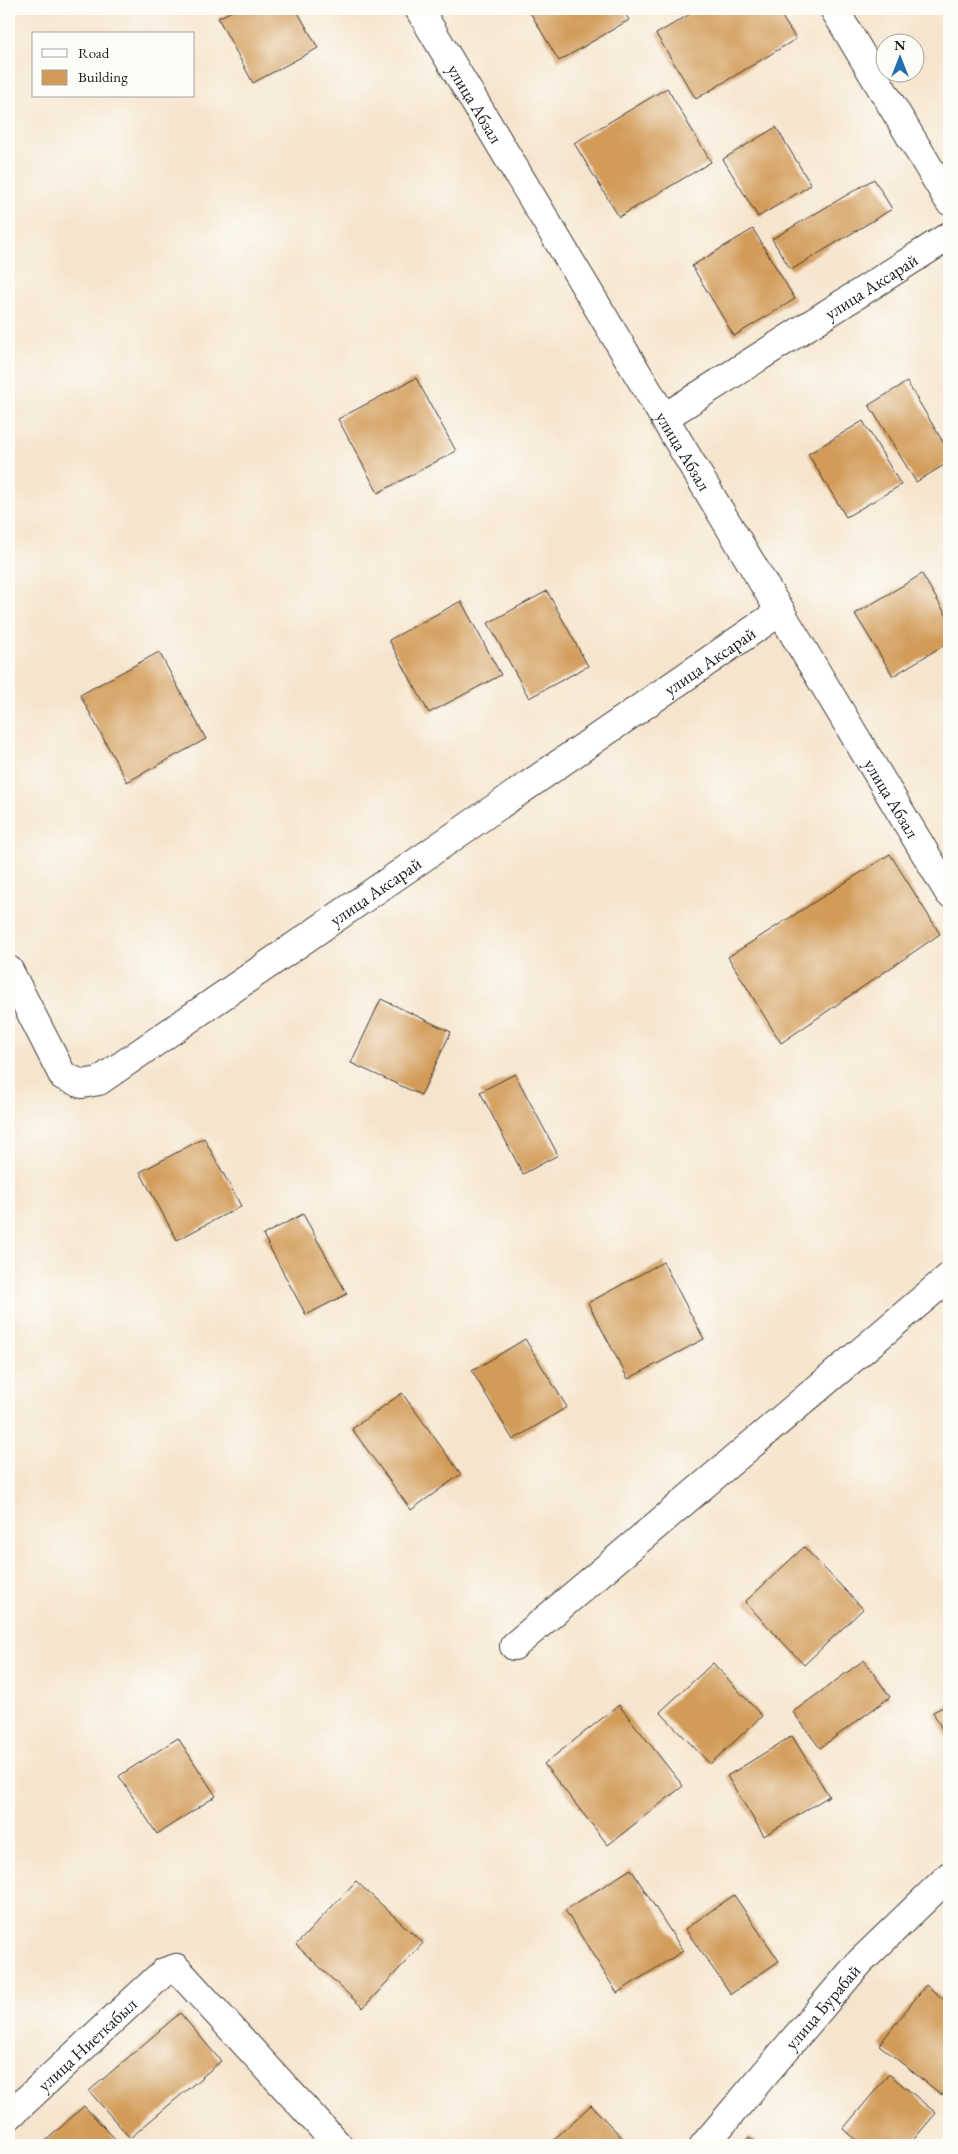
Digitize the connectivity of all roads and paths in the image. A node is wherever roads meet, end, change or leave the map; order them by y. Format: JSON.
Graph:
{"nodes":[{"id":1,"x":419,"y":9,"type":"edge"},
{"id":2,"x":834,"y":9,"type":"edge"},
{"id":3,"x":949,"y":201,"type":"edge"},
{"id":4,"x":949,"y":236,"type":"edge"},
{"id":5,"x":665,"y":417,"type":"junction"},
{"id":6,"x":781,"y":611,"type":"junction"},
{"id":7,"x":949,"y":893,"type":"edge"},
{"id":8,"x":9,"y":970,"type":"edge"},
{"id":9,"x":949,"y":1277,"type":"edge"},
{"id":10,"x":514,"y":1646,"type":"dead end"},
{"id":11,"x":949,"y":1876,"type":"edge"},
{"id":12,"x":9,"y":2116,"type":"edge"},
{"id":13,"x":338,"y":2145,"type":"edge"},
{"id":14,"x":704,"y":2145,"type":"edge"}],
"edges":[{"from":1,"to":5,"type":"street","name":"улица Абзал"},
{"from":2,"to":3,"type":"street"},
{"from":4,"to":5,"type":"street","name":"улица Аксарай"},
{"from":5,"to":6,"type":"street","name":"улица Абзал"},
{"from":6,"to":7,"type":"street","name":"улица Абзал"},
{"from":6,"to":8,"type":"street","name":"улица Аксарай"},
{"from":9,"to":10,"type":"street"},
{"from":11,"to":14,"type":"street","name":"улица Бурабай"},
{"from":12,"to":13,"type":"street","name":"улица Ниеткабыл"}]}
